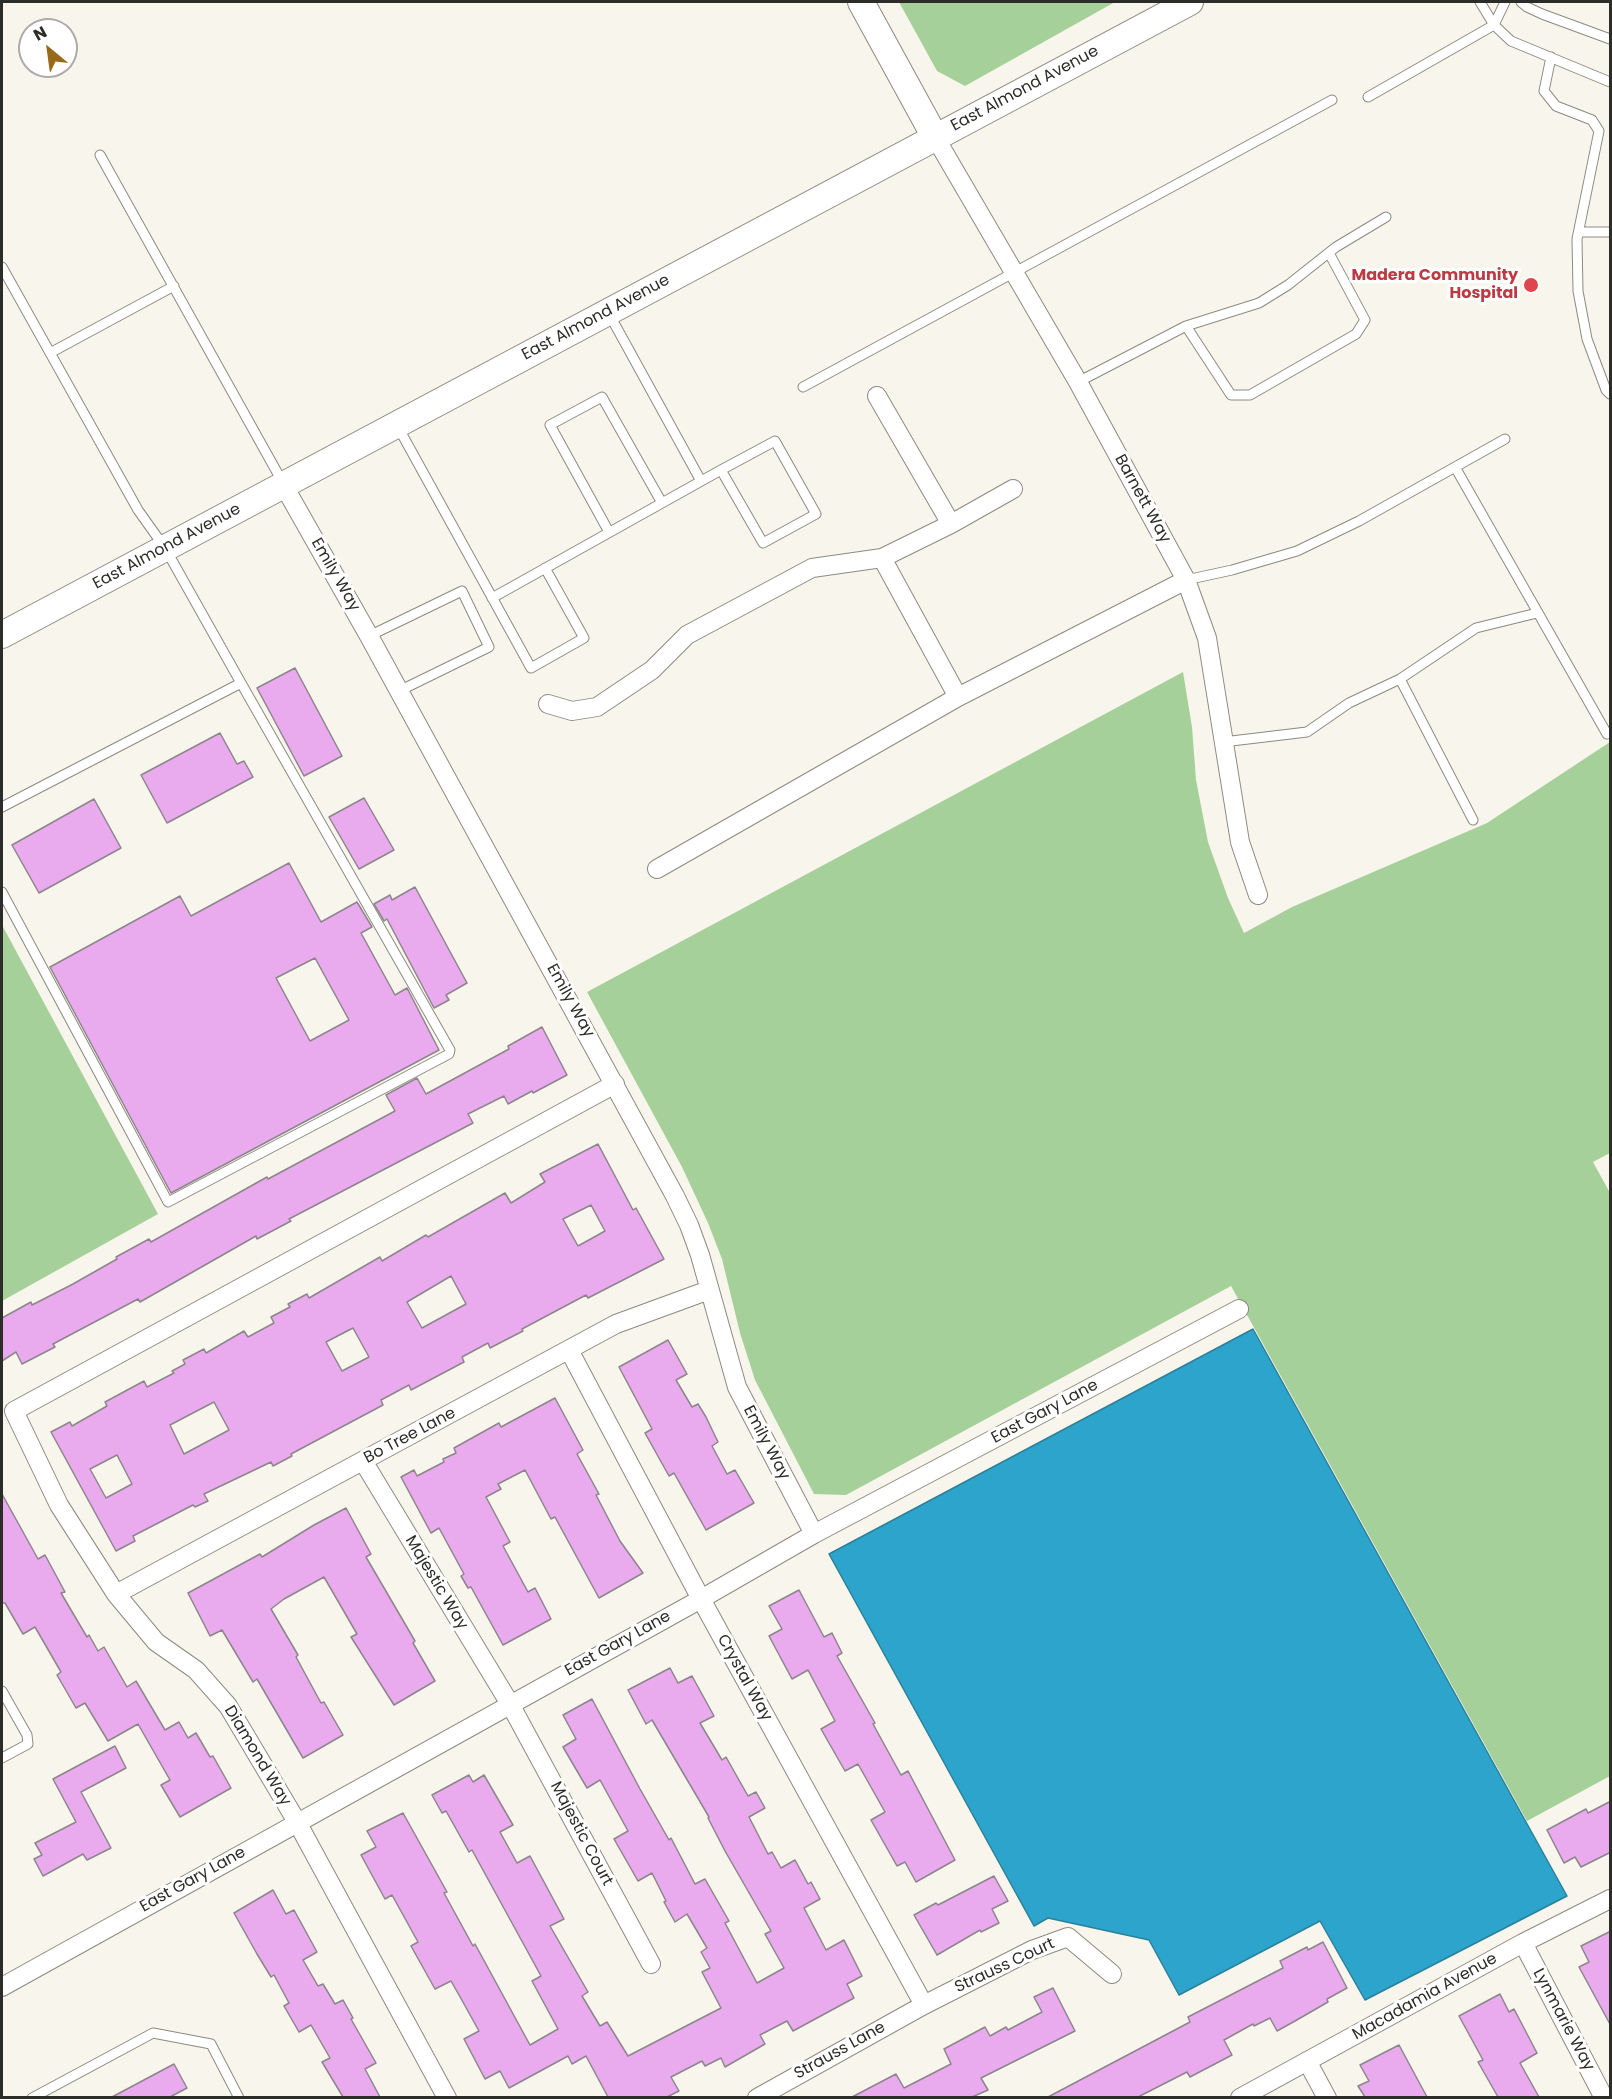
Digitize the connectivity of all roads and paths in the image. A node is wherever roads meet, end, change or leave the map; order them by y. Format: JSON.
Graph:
{"nodes":[{"id":1,"x":861,"y":2,"type":"edge"},
{"id":2,"x":1480,"y":2,"type":"edge"},
{"id":3,"x":1504,"y":2,"type":"edge"},
{"id":4,"x":1521,"y":2,"type":"edge"},
{"id":5,"x":1174,"y":7,"type":"edge"},
{"id":6,"x":1494,"y":25,"type":"junction"},
{"id":7,"x":1611,"y":39,"type":"edge"},
{"id":8,"x":1551,"y":57,"type":"junction"},
{"id":9,"x":1611,"y":82,"type":"edge"},
{"id":10,"x":1368,"y":97,"type":"dead end"},
{"id":11,"x":1332,"y":100,"type":"dead end"},
{"id":12,"x":935,"y":137,"type":"junction"},
{"id":13,"x":100,"y":155,"type":"dead end"},
{"id":14,"x":1386,"y":217,"type":"dead end"},
{"id":15,"x":1579,"y":232,"type":"junction"},
{"id":16,"x":1611,"y":232,"type":"edge"},
{"id":17,"x":1329,"y":253,"type":"junction"},
{"id":18,"x":2,"y":267,"type":"edge"},
{"id":19,"x":1016,"y":273,"type":"junction"},
{"id":20,"x":5,"y":283,"type":"edge"},
{"id":21,"x":174,"y":286,"type":"junction"},
{"id":22,"x":607,"y":312,"type":"junction"},
{"id":23,"x":1186,"y":326,"type":"junction"},
{"id":24,"x":50,"y":353,"type":"junction"},
{"id":25,"x":1078,"y":382,"type":"junction"},
{"id":26,"x":803,"y":387,"type":"dead end"},
{"id":27,"x":1611,"y":394,"type":"edge"},
{"id":28,"x":877,"y":396,"type":"dead end"},
{"id":29,"x":397,"y":424,"type":"junction"},
{"id":30,"x":1505,"y":439,"type":"dead end"},
{"id":31,"x":1455,"y":467,"type":"junction"},
{"id":32,"x":721,"y":470,"type":"junction"},
{"id":33,"x":701,"y":481,"type":"junction"},
{"id":34,"x":284,"y":486,"type":"junction"},
{"id":35,"x":1013,"y":489,"type":"dead end"},
{"id":36,"x":662,"y":503,"type":"junction"},
{"id":37,"x":951,"y":524,"type":"junction"},
{"id":38,"x":609,"y":532,"type":"junction"},
{"id":39,"x":165,"y":548,"type":"junction"},
{"id":40,"x":882,"y":558,"type":"junction"},
{"id":41,"x":545,"y":568,"type":"junction"},
{"id":42,"x":1186,"y":580,"type":"junction"},
{"id":43,"x":492,"y":598,"type":"junction"},
{"id":44,"x":1537,"y":613,"type":"junction"},
{"id":45,"x":2,"y":635,"type":"edge"},
{"id":46,"x":369,"y":636,"type":"junction"},
{"id":47,"x":1400,"y":679,"type":"junction"},
{"id":48,"x":241,"y":683,"type":"junction"},
{"id":49,"x":399,"y":691,"type":"junction"},
{"id":50,"x":958,"y":697,"type":"junction"},
{"id":51,"x":548,"y":704,"type":"dead end"},
{"id":52,"x":1607,"y":734,"type":"dead end"},
{"id":53,"x":1222,"y":742,"type":"junction"},
{"id":54,"x":2,"y":807,"type":"edge"},
{"id":55,"x":1473,"y":820,"type":"dead end"},
{"id":56,"x":657,"y":869,"type":"dead end"},
{"id":57,"x":2,"y":892,"type":"edge"},
{"id":58,"x":1258,"y":895,"type":"dead end"},
{"id":59,"x":615,"y":1084,"type":"junction"},
{"id":60,"x":709,"y":1290,"type":"junction"},
{"id":61,"x":1239,"y":1310,"type":"dead end"},
{"id":62,"x":569,"y":1350,"type":"junction"},
{"id":63,"x":363,"y":1461,"type":"junction"},
{"id":64,"x":814,"y":1534,"type":"junction"},
{"id":65,"x":116,"y":1594,"type":"junction"},
{"id":66,"x":701,"y":1599,"type":"junction"},
{"id":67,"x":2,"y":1691,"type":"edge"},
{"id":68,"x":510,"y":1704,"type":"junction"},
{"id":69,"x":2,"y":1758,"type":"edge"},
{"id":70,"x":297,"y":1822,"type":"junction"},
{"id":71,"x":1611,"y":1899,"type":"edge"},
{"id":72,"x":1523,"y":1943,"type":"junction"},
{"id":73,"x":651,"y":1964,"type":"dead end"},
{"id":74,"x":1112,"y":1974,"type":"dead end"},
{"id":75,"x":2,"y":1987,"type":"edge"},
{"id":76,"x":924,"y":2005,"type":"junction"},
{"id":77,"x":1307,"y":2061,"type":"junction"},
{"id":78,"x":32,"y":2097,"type":"edge"},
{"id":79,"x":239,"y":2097,"type":"edge"},
{"id":80,"x":447,"y":2097,"type":"edge"},
{"id":81,"x":757,"y":2097,"type":"edge"},
{"id":82,"x":1240,"y":2097,"type":"edge"},
{"id":83,"x":1327,"y":2097,"type":"edge"},
{"id":84,"x":1604,"y":2097,"type":"edge"}],
"edges":[{"from":1,"to":12,"type":"main road"},
{"from":2,"to":6,"type":"lane"},
{"from":3,"to":6,"type":"lane"},
{"from":4,"to":7,"type":"lane"},
{"from":5,"to":12,"type":"main road","name":"East Almond Avenue"},
{"from":6,"to":8,"type":"lane"},
{"from":6,"to":10,"type":"lane"},
{"from":8,"to":9,"type":"lane"},
{"from":8,"to":15,"type":"lane"},
{"from":11,"to":19,"type":"lane"},
{"from":12,"to":19,"type":"street","name":"Barnett Way"},
{"from":12,"to":22,"type":"main road","name":"East Almond Avenue"},
{"from":13,"to":21,"type":"lane"},
{"from":14,"to":17,"type":"lane"},
{"from":15,"to":16,"type":"lane"},
{"from":15,"to":27,"type":"lane"},
{"from":17,"to":23,"type":"lane"},
{"from":17,"to":23,"type":"lane"},
{"from":18,"to":20,"type":"lane"},
{"from":19,"to":25,"type":"street","name":"Barnett Way"},
{"from":19,"to":26,"type":"lane"},
{"from":20,"to":24,"type":"lane"},
{"from":21,"to":24,"type":"lane"},
{"from":21,"to":34,"type":"lane"},
{"from":22,"to":29,"type":"main road","name":"East Almond Avenue"},
{"from":22,"to":33,"type":"lane"},
{"from":23,"to":25,"type":"lane"},
{"from":24,"to":39,"type":"lane"},
{"from":25,"to":42,"type":"street","name":"Barnett Way"},
{"from":28,"to":37,"type":"street"},
{"from":29,"to":34,"type":"main road","name":"East Almond Avenue"},
{"from":29,"to":43,"type":"lane"},
{"from":30,"to":31,"type":"lane"},
{"from":31,"to":42,"type":"lane"},
{"from":31,"to":44,"type":"lane"},
{"from":32,"to":32,"type":"lane"},
{"from":32,"to":33,"type":"lane"},
{"from":33,"to":36,"type":"lane"},
{"from":34,"to":39,"type":"main road","name":"East Almond Avenue"},
{"from":34,"to":46,"type":"street","name":"Emily Way"},
{"from":35,"to":37,"type":"street"},
{"from":36,"to":38,"type":"lane"},
{"from":36,"to":38,"type":"lane"},
{"from":37,"to":40,"type":"street"},
{"from":38,"to":41,"type":"lane"},
{"from":39,"to":45,"type":"main road","name":"East Almond Avenue"},
{"from":39,"to":48,"type":"lane"},
{"from":40,"to":50,"type":"street"},
{"from":40,"to":51,"type":"street"},
{"from":41,"to":43,"type":"lane"},
{"from":41,"to":43,"type":"lane"},
{"from":42,"to":50,"type":"street"},
{"from":42,"to":53,"type":"street","name":"Barnett Way"},
{"from":44,"to":47,"type":"lane"},
{"from":44,"to":52,"type":"lane"},
{"from":46,"to":49,"type":"street","name":"Emily Way"},
{"from":46,"to":49,"type":"lane"},
{"from":47,"to":53,"type":"lane"},
{"from":47,"to":55,"type":"lane"},
{"from":48,"to":54,"type":"lane"},
{"from":48,"to":57,"type":"lane"},
{"from":49,"to":59,"type":"street","name":"Emily Way"},
{"from":50,"to":56,"type":"street"},
{"from":53,"to":58,"type":"street","name":"Barnett Way"},
{"from":59,"to":60,"type":"street","name":"Emily Way"},
{"from":59,"to":65,"type":"street","name":"Diamond Way"},
{"from":60,"to":62,"type":"street","name":"Bo Tree Lane"},
{"from":60,"to":64,"type":"street","name":"Emily Way"},
{"from":61,"to":64,"type":"street","name":"East Gary Lane"},
{"from":62,"to":63,"type":"street","name":"Bo Tree Lane"},
{"from":62,"to":66,"type":"street","name":"Crystal Way"},
{"from":63,"to":65,"type":"street","name":"Bo Tree Lane"},
{"from":63,"to":68,"type":"street","name":"Majestic Way"},
{"from":64,"to":66,"type":"street","name":"East Gary Lane"},
{"from":65,"to":70,"type":"street","name":"Diamond Way"},
{"from":66,"to":68,"type":"street","name":"East Gary Lane"},
{"from":66,"to":76,"type":"street","name":"Crystal Way"},
{"from":67,"to":69,"type":"lane"},
{"from":68,"to":70,"type":"street","name":"East Gary Lane"},
{"from":68,"to":73,"type":"street","name":"Majestic Court"},
{"from":70,"to":75,"type":"street","name":"East Gary Lane"},
{"from":70,"to":80,"type":"street","name":"Diamond Way"},
{"from":71,"to":72,"type":"street","name":"Macadamia Avenue"},
{"from":72,"to":77,"type":"street","name":"Macadamia Avenue"},
{"from":72,"to":84,"type":"street","name":"Lynmarie Way"},
{"from":74,"to":76,"type":"street","name":"Strauss Court"},
{"from":76,"to":81,"type":"street","name":"Strauss Lane"},
{"from":77,"to":82,"type":"street","name":"Macadamia Avenue"},
{"from":77,"to":83,"type":"street"},
{"from":78,"to":79,"type":"lane"}]}
